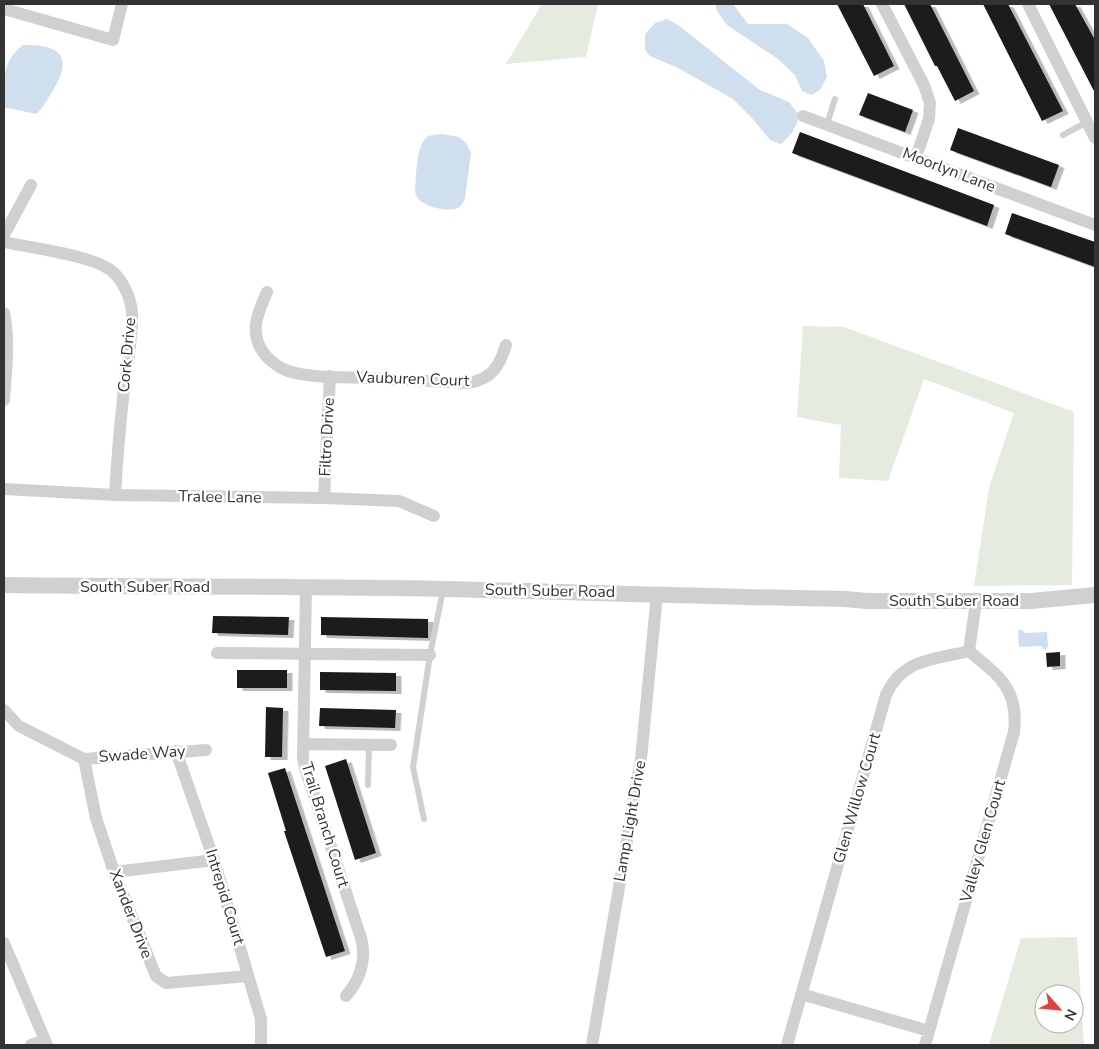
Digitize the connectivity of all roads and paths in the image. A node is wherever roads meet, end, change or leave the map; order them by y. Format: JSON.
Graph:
{"nodes":[{"id":1,"x":122,"y":4,"type":"edge"},
{"id":2,"x":882,"y":4,"type":"edge"},
{"id":3,"x":1028,"y":4,"type":"edge"},
{"id":4,"x":4,"y":9,"type":"edge"},
{"id":5,"x":835,"y":99,"type":"dead end"},
{"id":6,"x":803,"y":116,"type":"dead end"},
{"id":7,"x":1087,"y":122,"type":"junction"},
{"id":8,"x":827,"y":124,"type":"junction"},
{"id":9,"x":1063,"y":135,"type":"dead end"},
{"id":10,"x":1095,"y":138,"type":"edge"},
{"id":11,"x":916,"y":157,"type":"junction"},
{"id":12,"x":31,"y":184,"type":"dead end"},
{"id":13,"x":1095,"y":225,"type":"edge"},
{"id":14,"x":4,"y":236,"type":"edge"},
{"id":15,"x":4,"y":242,"type":"edge"},
{"id":16,"x":267,"y":292,"type":"dead end"},
{"id":17,"x":4,"y":313,"type":"edge"},
{"id":18,"x":506,"y":345,"type":"dead end"},
{"id":19,"x":330,"y":376,"type":"junction"},
{"id":20,"x":4,"y":400,"type":"edge"},
{"id":21,"x":4,"y":489,"type":"edge"},
{"id":22,"x":115,"y":496,"type":"junction"},
{"id":23,"x":324,"y":498,"type":"junction"},
{"id":24,"x":434,"y":516,"type":"dead end"},
{"id":25,"x":4,"y":586,"type":"edge"},
{"id":26,"x":306,"y":587,"type":"junction"},
{"id":27,"x":444,"y":589,"type":"junction"},
{"id":28,"x":657,"y":594,"type":"junction"},
{"id":29,"x":1095,"y":595,"type":"edge"},
{"id":30,"x":976,"y":602,"type":"junction"},
{"id":31,"x":969,"y":651,"type":"junction"},
{"id":32,"x":217,"y":653,"type":"dead end"},
{"id":33,"x":305,"y":654,"type":"junction"},
{"id":34,"x":430,"y":655,"type":"junction"},
{"id":35,"x":4,"y":710,"type":"edge"},
{"id":36,"x":303,"y":744,"type":"junction"},
{"id":37,"x":369,"y":744,"type":"junction"},
{"id":38,"x":390,"y":745,"type":"dead end"},
{"id":39,"x":206,"y":750,"type":"dead end"},
{"id":40,"x":176,"y":751,"type":"junction"},
{"id":41,"x":84,"y":759,"type":"junction"},
{"id":42,"x":368,"y":785,"type":"dead end"},
{"id":43,"x":424,"y":819,"type":"dead end"},
{"id":44,"x":214,"y":860,"type":"junction"},
{"id":45,"x":114,"y":872,"type":"junction"},
{"id":46,"x":4,"y":944,"type":"edge"},
{"id":47,"x":248,"y":976,"type":"junction"},
{"id":48,"x":802,"y":994,"type":"junction"},
{"id":49,"x":346,"y":996,"type":"dead end"},
{"id":50,"x":929,"y":1031,"type":"junction"},
{"id":51,"x":46,"y":1042,"type":"edge"},
{"id":52,"x":31,"y":1045,"type":"edge"},
{"id":53,"x":262,"y":1045,"type":"edge"},
{"id":54,"x":592,"y":1045,"type":"edge"},
{"id":55,"x":787,"y":1045,"type":"edge"},
{"id":56,"x":925,"y":1045,"type":"edge"}],
"edges":[{"from":1,"to":4,"type":"street"},
{"from":2,"to":11,"type":"street"},
{"from":3,"to":7,"type":"street"},
{"from":5,"to":8,"type":"lane"},
{"from":6,"to":8,"type":"street","name":"Moorlyn Lane"},
{"from":7,"to":9,"type":"lane"},
{"from":7,"to":10,"type":"street"},
{"from":8,"to":11,"type":"street","name":"Moorlyn Lane"},
{"from":11,"to":13,"type":"street","name":"Moorlyn Lane"},
{"from":12,"to":14,"type":"street"},
{"from":15,"to":22,"type":"street","name":"Cork Drive"},
{"from":16,"to":19,"type":"street","name":"Vauburen Court"},
{"from":17,"to":20,"type":"street"},
{"from":18,"to":19,"type":"street","name":"Vauburen Court"},
{"from":19,"to":23,"type":"street","name":"Filtro Drive"},
{"from":21,"to":22,"type":"street","name":"Tralee Lane"},
{"from":22,"to":23,"type":"street","name":"Tralee Lane"},
{"from":23,"to":24,"type":"street","name":"Tralee Lane"},
{"from":25,"to":26,"type":"street","name":"South Suber Road"},
{"from":26,"to":27,"type":"street","name":"South Suber Road"},
{"from":26,"to":33,"type":"street","name":"Trail Branch Court"},
{"from":27,"to":28,"type":"street","name":"South Suber Road"},
{"from":27,"to":34,"type":"lane"},
{"from":28,"to":30,"type":"street","name":"South Suber Road"},
{"from":28,"to":54,"type":"street","name":"Lamp Light Drive"},
{"from":29,"to":30,"type":"street","name":"South Suber Road"},
{"from":30,"to":31,"type":"street"},
{"from":31,"to":48,"type":"street","name":"Glen Willow Court"},
{"from":31,"to":50,"type":"street","name":"Valley Glen Court"},
{"from":32,"to":33,"type":"street"},
{"from":33,"to":34,"type":"street"},
{"from":33,"to":36,"type":"street","name":"Trail Branch Court"},
{"from":34,"to":43,"type":"lane"},
{"from":35,"to":41,"type":"street","name":"Swade Way"},
{"from":36,"to":37,"type":"street"},
{"from":36,"to":49,"type":"street","name":"Trail Branch Court"},
{"from":37,"to":38,"type":"street"},
{"from":37,"to":42,"type":"lane"},
{"from":39,"to":40,"type":"street","name":"Swade Way"},
{"from":40,"to":41,"type":"street","name":"Swade Way"},
{"from":40,"to":44,"type":"street","name":"Intrepid Court"},
{"from":41,"to":45,"type":"street","name":"Xander Drive"},
{"from":44,"to":45,"type":"street"},
{"from":44,"to":47,"type":"street","name":"Intrepid Court"},
{"from":45,"to":47,"type":"street","name":"Xander Drive"},
{"from":46,"to":51,"type":"street"},
{"from":47,"to":53,"type":"street","name":"Intrepid Court"},
{"from":48,"to":50,"type":"street"},
{"from":48,"to":55,"type":"street","name":"Glen Willow Court"},
{"from":50,"to":56,"type":"street","name":"Valley Glen Court"},
{"from":51,"to":52,"type":"street"}]}
